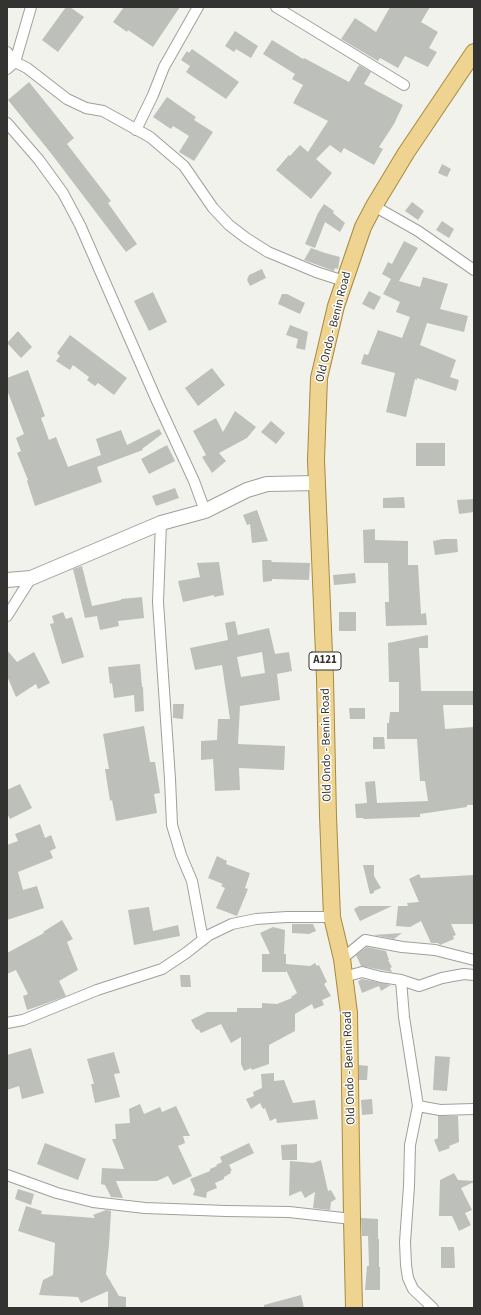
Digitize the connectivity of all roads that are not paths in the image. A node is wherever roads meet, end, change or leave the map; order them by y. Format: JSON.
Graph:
{"nodes":[{"id":1,"x":31,"y":7,"type":"edge"},
{"id":2,"x":198,"y":7,"type":"edge"},
{"id":3,"x":276,"y":7,"type":"edge"},
{"id":4,"x":7,"y":52,"type":"edge"},
{"id":5,"x":474,"y":52,"type":"edge"},
{"id":6,"x":15,"y":62,"type":"junction"},
{"id":7,"x":7,"y":69,"type":"edge"},
{"id":8,"x":404,"y":85,"type":"dead end"},
{"id":9,"x":7,"y":123,"type":"edge"},
{"id":10,"x":136,"y":130,"type":"junction"},
{"id":11,"x":374,"y":206,"type":"junction"},
{"id":12,"x":474,"y":270,"type":"edge"},
{"id":13,"x":344,"y":281,"type":"junction"},
{"id":14,"x":317,"y":483,"type":"junction"},
{"id":15,"x":205,"y":511,"type":"junction"},
{"id":16,"x":161,"y":523,"type":"junction"},
{"id":17,"x":31,"y":578,"type":"junction"},
{"id":18,"x":7,"y":580,"type":"edge"},
{"id":19,"x":7,"y":616,"type":"edge"},
{"id":20,"x":332,"y":917,"type":"junction"},
{"id":21,"x":203,"y":940,"type":"junction"},
{"id":22,"x":342,"y":959,"type":"junction"},
{"id":23,"x":474,"y":960,"type":"edge"},
{"id":24,"x":474,"y":975,"type":"edge"},
{"id":25,"x":344,"y":977,"type":"junction"},
{"id":26,"x":401,"y":980,"type":"junction"},
{"id":27,"x":7,"y":1023,"type":"edge"},
{"id":28,"x":418,"y":1106,"type":"junction"},
{"id":29,"x":474,"y":1110,"type":"edge"},
{"id":30,"x":7,"y":1175,"type":"edge"},
{"id":31,"x":352,"y":1219,"type":"junction"},
{"id":32,"x":354,"y":1308,"type":"edge"},
{"id":33,"x":433,"y":1308,"type":"edge"}],
"edges":[{"from":1,"to":6,"type":"street"},
{"from":2,"to":10,"type":"street"},
{"from":3,"to":8,"type":"street"},
{"from":4,"to":6,"type":"street"},
{"from":5,"to":11,"type":"main road","name":"Old Ondo - Benin Road","number":"A121"},
{"from":6,"to":7,"type":"street"},
{"from":6,"to":10,"type":"street"},
{"from":9,"to":15,"type":"street"},
{"from":10,"to":13,"type":"street"},
{"from":11,"to":12,"type":"street"},
{"from":11,"to":13,"type":"main road","name":"Old Ondo - Benin Road","number":"A121"},
{"from":13,"to":14,"type":"main road","name":"Old Ondo - Benin Road","number":"A121"},
{"from":14,"to":15,"type":"street"},
{"from":14,"to":20,"type":"main road","name":"Old Ondo - Benin Road","number":"A121"},
{"from":15,"to":16,"type":"street"},
{"from":16,"to":17,"type":"street"},
{"from":16,"to":21,"type":"street"},
{"from":17,"to":18,"type":"street"},
{"from":17,"to":19,"type":"street"},
{"from":20,"to":21,"type":"street"},
{"from":20,"to":22,"type":"main road","name":"Old Ondo - Benin Road","number":"A121"},
{"from":21,"to":27,"type":"street"},
{"from":22,"to":23,"type":"street"},
{"from":22,"to":25,"type":"main road","name":"Old Ondo - Benin Road","number":"A121"},
{"from":24,"to":26,"type":"street"},
{"from":25,"to":26,"type":"street"},
{"from":25,"to":31,"type":"main road","name":"Old Ondo - Benin Road","number":"A121"},
{"from":26,"to":28,"type":"street"},
{"from":28,"to":29,"type":"street"},
{"from":28,"to":33,"type":"street"},
{"from":30,"to":31,"type":"street"},
{"from":31,"to":32,"type":"main road","name":"Old Ondo - Benin Road","number":"A121"}]}
